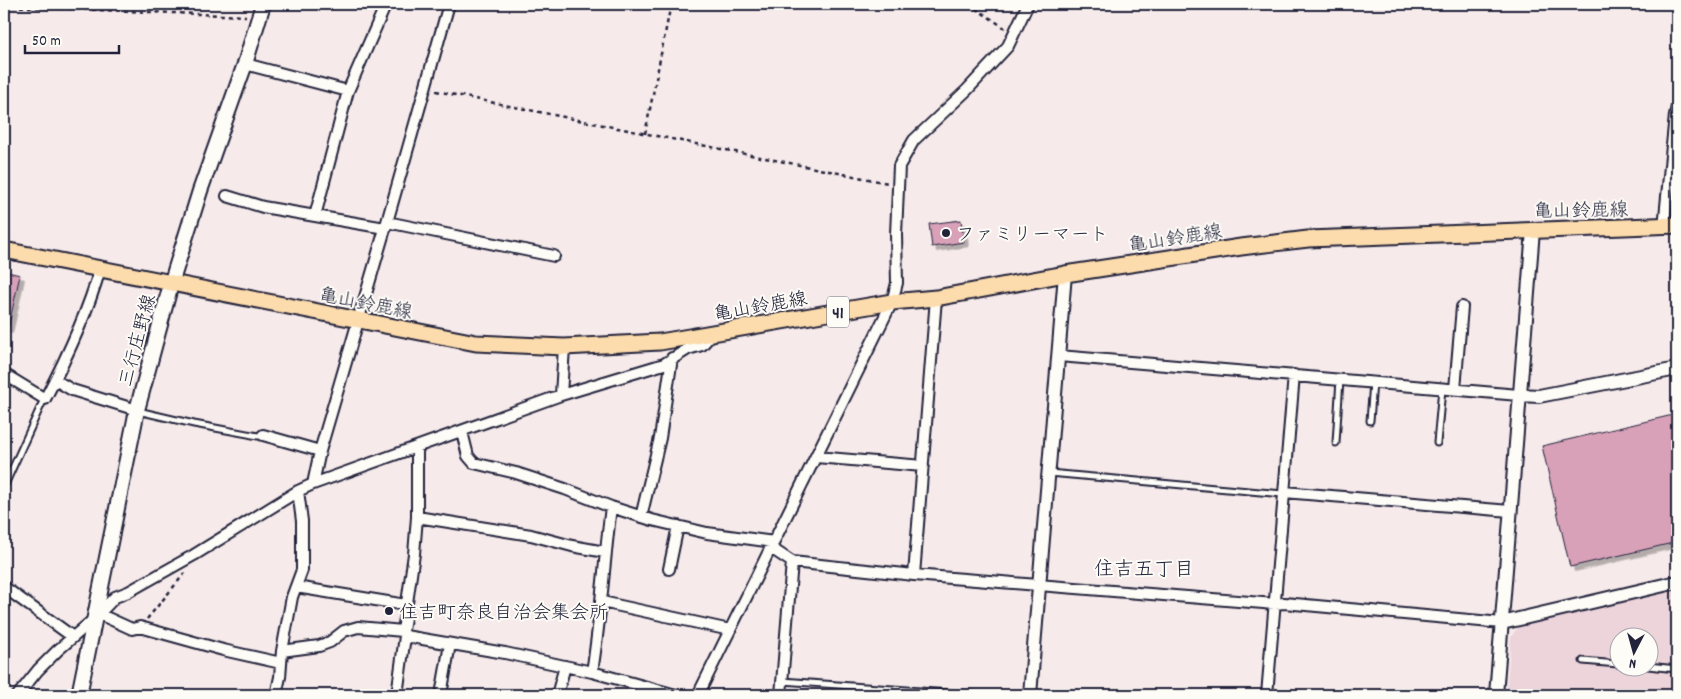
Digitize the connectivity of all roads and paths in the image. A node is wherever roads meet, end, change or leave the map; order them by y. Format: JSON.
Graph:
{"nodes":[{"id":1,"x":386,"y":4,"type":"edge"},
{"id":2,"x":449,"y":4,"type":"edge"},
{"id":3,"x":671,"y":4,"type":"edge"},
{"id":4,"x":969,"y":4,"type":"edge"},
{"id":5,"x":1028,"y":4,"type":"edge"},
{"id":6,"x":4,"y":6,"type":"edge"},
{"id":7,"x":261,"y":10,"type":"edge"},
{"id":8,"x":1014,"y":34,"type":"junction"},
{"id":9,"x":245,"y":64,"type":"junction"},
{"id":10,"x":425,"y":89,"type":"junction"},
{"id":11,"x":348,"y":91,"type":"junction"},
{"id":12,"x":1677,"y":107,"type":"edge"},
{"id":13,"x":645,"y":134,"type":"junction"},
{"id":14,"x":897,"y":184,"type":"junction"},
{"id":15,"x":227,"y":196,"type":"dead end"},
{"id":16,"x":315,"y":216,"type":"junction"},
{"id":17,"x":386,"y":225,"type":"junction"},
{"id":18,"x":1670,"y":226,"type":"edge"},
{"id":19,"x":1533,"y":230,"type":"junction"},
{"id":20,"x":4,"y":250,"type":"edge"},
{"id":21,"x":554,"y":256,"type":"dead end"},
{"id":22,"x":100,"y":269,"type":"junction"},
{"id":23,"x":1065,"y":274,"type":"junction"},
{"id":24,"x":171,"y":284,"type":"junction"},
{"id":25,"x":936,"y":298,"type":"junction"},
{"id":26,"x":892,"y":302,"type":"junction"},
{"id":27,"x":1462,"y":307,"type":"dead end"},
{"id":28,"x":358,"y":321,"type":"junction"},
{"id":29,"x":712,"y":334,"type":"junction"},
{"id":30,"x":564,"y":347,"type":"junction"},
{"id":31,"x":1059,"y":356,"type":"junction"},
{"id":32,"x":672,"y":358,"type":"junction"},
{"id":33,"x":1677,"y":369,"type":"edge"},
{"id":34,"x":4,"y":374,"type":"edge"},
{"id":35,"x":1294,"y":375,"type":"junction"},
{"id":36,"x":1340,"y":379,"type":"junction"},
{"id":37,"x":55,"y":380,"type":"junction"},
{"id":38,"x":1373,"y":382,"type":"junction"},
{"id":39,"x":1442,"y":388,"type":"junction"},
{"id":40,"x":1456,"y":389,"type":"junction"},
{"id":41,"x":561,"y":395,"type":"junction"},
{"id":42,"x":1519,"y":395,"type":"junction"},
{"id":43,"x":45,"y":399,"type":"junction"},
{"id":44,"x":137,"y":410,"type":"junction"},
{"id":45,"x":1370,"y":421,"type":"dead end"},
{"id":46,"x":462,"y":432,"type":"junction"},
{"id":47,"x":263,"y":435,"type":"joint"},
{"id":48,"x":1336,"y":443,"type":"dead end"},
{"id":49,"x":1437,"y":443,"type":"dead end"},
{"id":50,"x":417,"y":447,"type":"junction"},
{"id":51,"x":320,"y":451,"type":"junction"},
{"id":52,"x":816,"y":457,"type":"junction"},
{"id":53,"x":923,"y":466,"type":"junction"},
{"id":54,"x":1049,"y":473,"type":"junction"},
{"id":55,"x":313,"y":484,"type":"junction"},
{"id":56,"x":4,"y":487,"type":"edge"},
{"id":57,"x":298,"y":492,"type":"junction"},
{"id":58,"x":1284,"y":493,"type":"junction"},
{"id":59,"x":611,"y":507,"type":"junction"},
{"id":60,"x":1510,"y":511,"type":"junction"},
{"id":61,"x":417,"y":517,"type":"junction"},
{"id":62,"x":641,"y":517,"type":"junction"},
{"id":63,"x":678,"y":526,"type":"junction"},
{"id":64,"x":772,"y":545,"type":"junction"},
{"id":65,"x":605,"y":552,"type":"junction"},
{"id":66,"x":194,"y":555,"type":"junction"},
{"id":67,"x":792,"y":562,"type":"junction"},
{"id":68,"x":669,"y":569,"type":"dead end"},
{"id":69,"x":914,"y":574,"type":"junction"},
{"id":70,"x":1677,"y":582,"type":"edge"},
{"id":71,"x":1039,"y":584,"type":"junction"},
{"id":72,"x":4,"y":587,"type":"edge"},
{"id":73,"x":296,"y":587,"type":"junction"},
{"id":74,"x":602,"y":602,"type":"junction"},
{"id":75,"x":1274,"y":604,"type":"junction"},
{"id":76,"x":406,"y":605,"type":"junction"},
{"id":77,"x":96,"y":617,"type":"junction"},
{"id":78,"x":1502,"y":623,"type":"junction"},
{"id":79,"x":140,"y":627,"type":"junction"},
{"id":80,"x":730,"y":630,"type":"junction"},
{"id":81,"x":404,"y":633,"type":"junction"},
{"id":82,"x":73,"y":637,"type":"junction"},
{"id":83,"x":450,"y":644,"type":"junction"},
{"id":84,"x":282,"y":651,"type":"junction"},
{"id":85,"x":1583,"y":661,"type":"dead end"},
{"id":86,"x":281,"y":663,"type":"junction"},
{"id":87,"x":1608,"y":663,"type":"edge"},
{"id":88,"x":565,"y":666,"type":"junction"},
{"id":89,"x":1658,"y":667,"type":"edge"},
{"id":90,"x":1677,"y":669,"type":"edge"},
{"id":91,"x":592,"y":672,"type":"junction"},
{"id":92,"x":782,"y":681,"type":"junction"},
{"id":93,"x":18,"y":695,"type":"edge"},
{"id":94,"x":78,"y":695,"type":"edge"},
{"id":95,"x":276,"y":695,"type":"edge"},
{"id":96,"x":397,"y":695,"type":"edge"},
{"id":97,"x":442,"y":695,"type":"edge"},
{"id":98,"x":556,"y":695,"type":"edge"},
{"id":99,"x":676,"y":695,"type":"edge"},
{"id":100,"x":698,"y":695,"type":"edge"},
{"id":101,"x":781,"y":695,"type":"edge"},
{"id":102,"x":976,"y":695,"type":"edge"},
{"id":103,"x":1030,"y":695,"type":"edge"},
{"id":104,"x":1267,"y":695,"type":"edge"},
{"id":105,"x":1496,"y":695,"type":"edge"}],
"edges":[{"from":1,"to":11,"type":"street"},
{"from":2,"to":10,"type":"street"},
{"from":3,"to":13,"type":"path"},
{"from":4,"to":8,"type":"path"},
{"from":5,"to":8,"type":"street"},
{"from":6,"to":7,"type":"path"},
{"from":7,"to":9,"type":"main road","name":"三行庄野線"},
{"from":8,"to":14,"type":"street"},
{"from":9,"to":11,"type":"street"},
{"from":9,"to":24,"type":"main road","name":"三行庄野線"},
{"from":10,"to":13,"type":"path"},
{"from":10,"to":17,"type":"street"},
{"from":11,"to":16,"type":"street"},
{"from":12,"to":18,"type":"street"},
{"from":13,"to":14,"type":"path"},
{"from":14,"to":26,"type":"street"},
{"from":15,"to":16,"type":"street"},
{"from":16,"to":17,"type":"street"},
{"from":17,"to":21,"type":"street"},
{"from":17,"to":28,"type":"street"},
{"from":18,"to":19,"type":"main road","name":"亀山鈴鹿線","number":"41"},
{"from":19,"to":23,"type":"main road","name":"亀山鈴鹿線","number":"41"},
{"from":19,"to":42,"type":"street"},
{"from":20,"to":22,"type":"main road","name":"亀山鈴鹿線","number":"41"},
{"from":22,"to":24,"type":"main road","name":"亀山鈴鹿線","number":"41"},
{"from":22,"to":37,"type":"street"},
{"from":23,"to":25,"type":"main road","name":"亀山鈴鹿線","number":"41"},
{"from":23,"to":31,"type":"street"},
{"from":24,"to":28,"type":"main road","name":"亀山鈴鹿線","number":"41"},
{"from":24,"to":44,"type":"main road","name":"三行庄野線"},
{"from":25,"to":26,"type":"main road","name":"亀山鈴鹿線","number":"41"},
{"from":25,"to":53,"type":"street"},
{"from":26,"to":29,"type":"main road","name":"亀山鈴鹿線","number":"41"},
{"from":26,"to":52,"type":"street"},
{"from":27,"to":40,"type":"street"},
{"from":28,"to":30,"type":"main road","name":"亀山鈴鹿線","number":"41"},
{"from":28,"to":51,"type":"street"},
{"from":29,"to":30,"type":"main road","name":"亀山鈴鹿線","number":"41"},
{"from":29,"to":32,"type":"street"},
{"from":30,"to":41,"type":"street"},
{"from":31,"to":35,"type":"street"},
{"from":31,"to":54,"type":"street"},
{"from":32,"to":41,"type":"street"},
{"from":32,"to":62,"type":"street"},
{"from":33,"to":42,"type":"street"},
{"from":34,"to":43,"type":"street"},
{"from":35,"to":36,"type":"street"},
{"from":35,"to":58,"type":"street"},
{"from":36,"to":38,"type":"street"},
{"from":36,"to":48,"type":"lane"},
{"from":37,"to":43,"type":"street"},
{"from":37,"to":44,"type":"street"},
{"from":38,"to":39,"type":"street"},
{"from":38,"to":45,"type":"lane"},
{"from":39,"to":40,"type":"street"},
{"from":39,"to":49,"type":"lane"},
{"from":40,"to":42,"type":"street"},
{"from":41,"to":46,"type":"street"},
{"from":42,"to":60,"type":"street"},
{"from":43,"to":56,"type":"lane"},
{"from":44,"to":47,"type":"lane"},
{"from":44,"to":77,"type":"main road","name":"三行庄野線"},
{"from":46,"to":50,"type":"street"},
{"from":46,"to":59,"type":"street"},
{"from":47,"to":51,"type":"street"},
{"from":50,"to":55,"type":"street"},
{"from":50,"to":61,"type":"street"},
{"from":51,"to":55,"type":"street"},
{"from":52,"to":53,"type":"street"},
{"from":52,"to":64,"type":"street"},
{"from":53,"to":69,"type":"street"},
{"from":54,"to":58,"type":"lane"},
{"from":54,"to":71,"type":"street"},
{"from":55,"to":57,"type":"street"},
{"from":57,"to":66,"type":"street"},
{"from":57,"to":73,"type":"street"},
{"from":58,"to":60,"type":"street"},
{"from":58,"to":75,"type":"street"},
{"from":59,"to":62,"type":"street"},
{"from":59,"to":65,"type":"street"},
{"from":60,"to":78,"type":"street"},
{"from":61,"to":65,"type":"street"},
{"from":61,"to":76,"type":"street"},
{"from":62,"to":63,"type":"street"},
{"from":63,"to":64,"type":"street"},
{"from":63,"to":68,"type":"street"},
{"from":64,"to":67,"type":"street"},
{"from":64,"to":80,"type":"street"},
{"from":65,"to":74,"type":"street"},
{"from":66,"to":77,"type":"street"},
{"from":66,"to":79,"type":"path"},
{"from":67,"to":69,"type":"street"},
{"from":67,"to":92,"type":"street"},
{"from":69,"to":71,"type":"street"},
{"from":70,"to":78,"type":"street"},
{"from":71,"to":75,"type":"street"},
{"from":71,"to":103,"type":"street"},
{"from":72,"to":82,"type":"street"},
{"from":73,"to":76,"type":"street"},
{"from":73,"to":84,"type":"street"},
{"from":74,"to":80,"type":"street"},
{"from":74,"to":91,"type":"street"},
{"from":75,"to":78,"type":"street"},
{"from":75,"to":104,"type":"street"},
{"from":76,"to":81,"type":"street"},
{"from":77,"to":79,"type":"street"},
{"from":77,"to":82,"type":"street"},
{"from":77,"to":94,"type":"main road","name":"三行庄野線"},
{"from":78,"to":105,"type":"street"},
{"from":79,"to":86,"type":"street"},
{"from":80,"to":100,"type":"street"},
{"from":81,"to":83,"type":"street"},
{"from":81,"to":84,"type":"street"},
{"from":81,"to":96,"type":"street"},
{"from":82,"to":93,"type":"street"},
{"from":83,"to":88,"type":"street"},
{"from":83,"to":97,"type":"street"},
{"from":84,"to":86,"type":"street"},
{"from":85,"to":87,"type":"lane"},
{"from":86,"to":95,"type":"street"},
{"from":88,"to":91,"type":"street"},
{"from":88,"to":98,"type":"street"},
{"from":89,"to":90,"type":"lane"},
{"from":91,"to":99,"type":"street"},
{"from":92,"to":101,"type":"street"},
{"from":92,"to":102,"type":"lane"}]}
